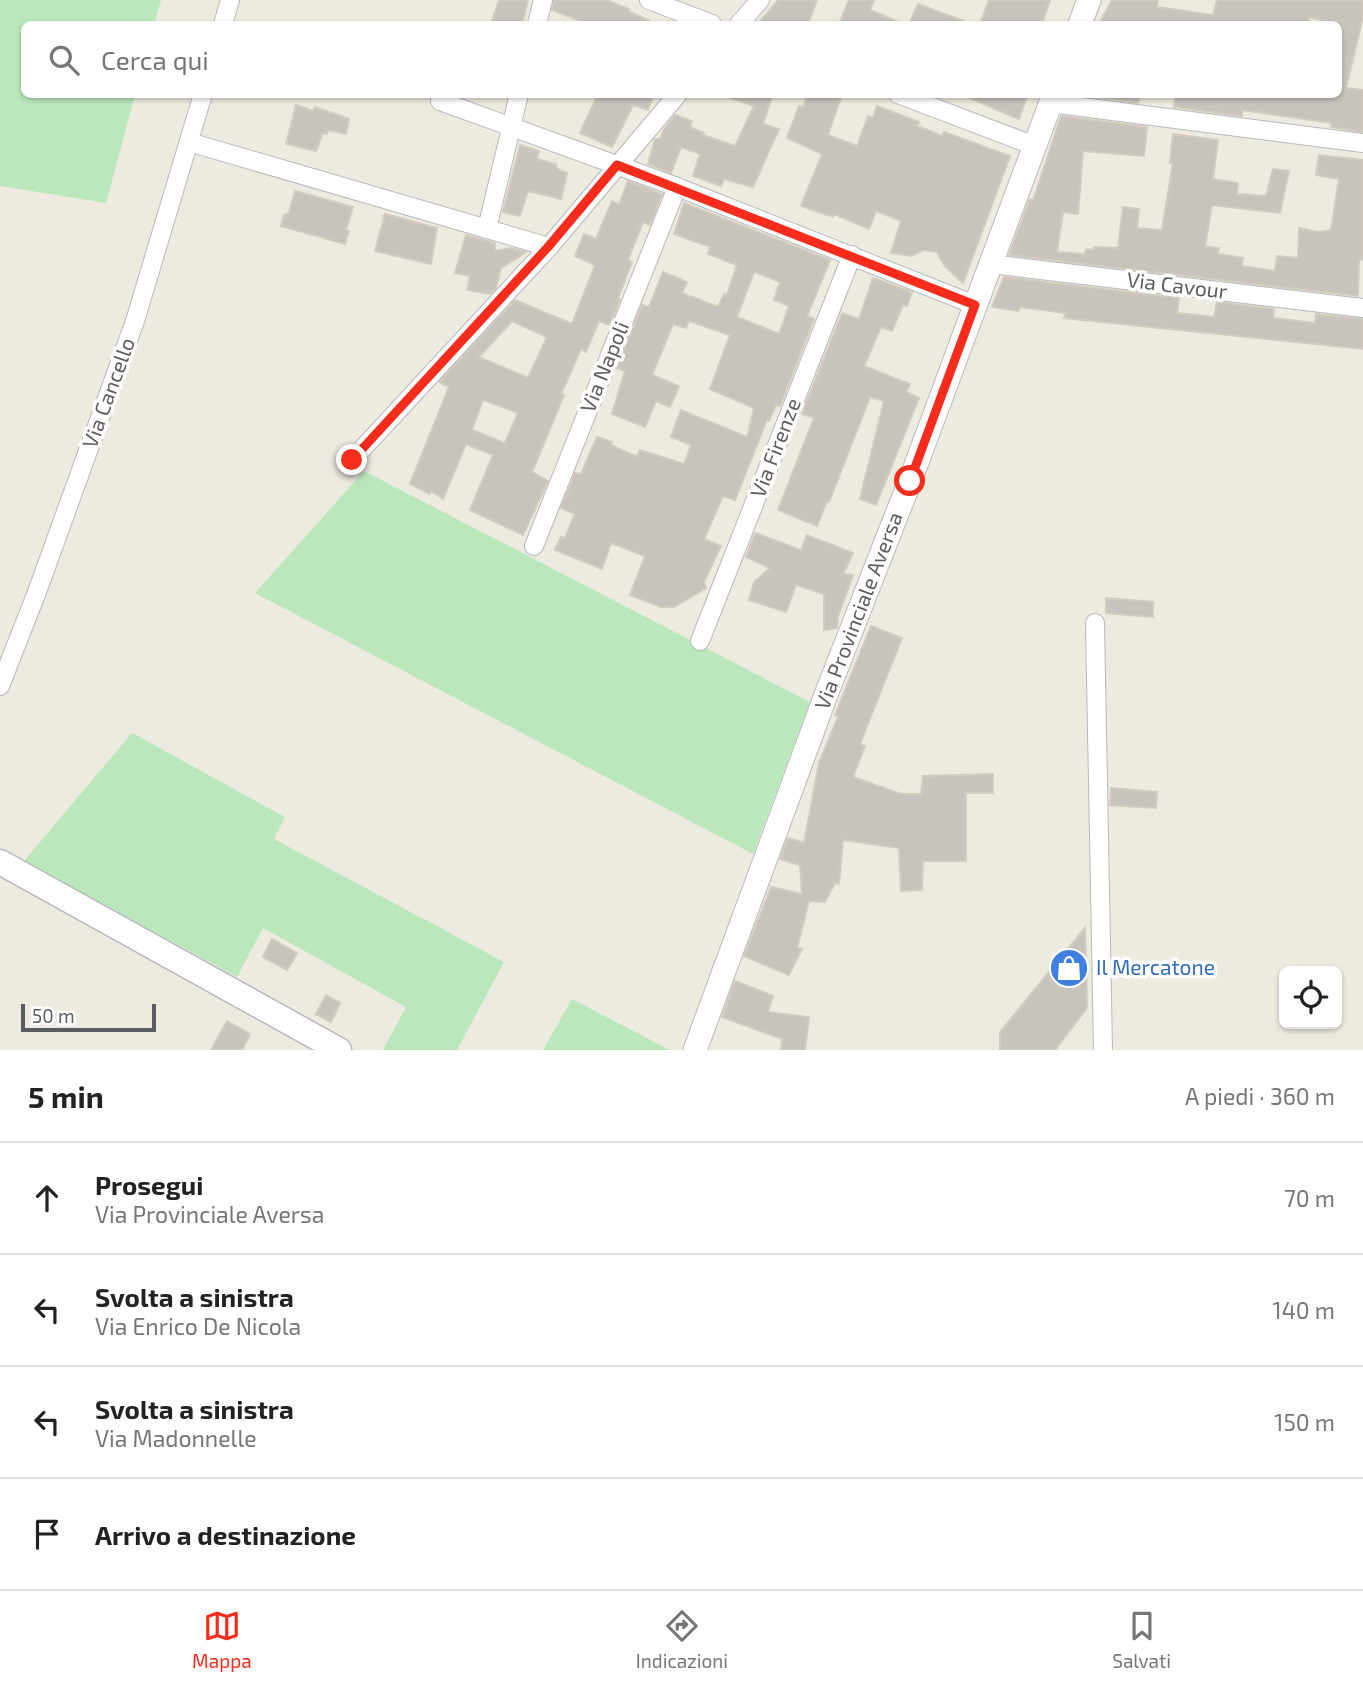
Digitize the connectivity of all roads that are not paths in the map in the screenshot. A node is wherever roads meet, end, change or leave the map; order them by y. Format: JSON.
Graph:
{"nodes":[{"id":1,"x":230,"y":0,"type":"edge"},
{"id":2,"x":544,"y":0,"type":"edge"},
{"id":3,"x":649,"y":0,"type":"edge"},
{"id":4,"x":760,"y":0,"type":"edge"},
{"id":5,"x":1089,"y":0,"type":"edge"},
{"id":6,"x":224,"y":21,"type":"edge"},
{"id":7,"x":538,"y":21,"type":"edge"},
{"id":8,"x":704,"y":21,"type":"edge"},
{"id":9,"x":742,"y":21,"type":"edge"},
{"id":10,"x":1081,"y":21,"type":"edge"},
{"id":11,"x":202,"y":98,"type":"edge"},
{"id":12,"x":518,"y":98,"type":"edge"},
{"id":13,"x":675,"y":98,"type":"edge"},
{"id":14,"x":909,"y":98,"type":"edge"},
{"id":15,"x":1052,"y":99,"type":"edge"},
{"id":16,"x":440,"y":100,"type":"dead end"},
{"id":17,"x":511,"y":125,"type":"junction"},
{"id":18,"x":189,"y":142,"type":"junction"},
{"id":19,"x":1363,"y":143,"type":"edge"},
{"id":20,"x":1035,"y":146,"type":"junction"},
{"id":21,"x":617,"y":165,"type":"junction"},
{"id":22,"x":677,"y":187,"type":"junction"},
{"id":23,"x":486,"y":229,"type":"junction"},
{"id":24,"x":548,"y":247,"type":"junction"},
{"id":25,"x":852,"y":255,"type":"junction"},
{"id":26,"x":990,"y":264,"type":"junction"},
{"id":27,"x":975,"y":305,"type":"junction"},
{"id":28,"x":1363,"y":308,"type":"edge"},
{"id":29,"x":352,"y":460,"type":"dead end"},
{"id":30,"x":534,"y":546,"type":"dead end"},
{"id":31,"x":1095,"y":623,"type":"dead end"},
{"id":32,"x":700,"y":641,"type":"dead end"},
{"id":33,"x":0,"y":686,"type":"edge"},
{"id":34,"x":3,"y":868,"type":"edge"},
{"id":35,"x":339,"y":1050,"type":"edge"},
{"id":36,"x":695,"y":1050,"type":"edge"},
{"id":37,"x":1103,"y":1050,"type":"edge"}],
"edges":[{"from":1,"to":6,"type":"street"},
{"from":2,"to":7,"type":"street"},
{"from":3,"to":8,"type":"street"},
{"from":4,"to":9,"type":"street"},
{"from":5,"to":10,"type":"street"},
{"from":11,"to":18,"type":"street","name":"Via Cancello"},
{"from":12,"to":17,"type":"street"},
{"from":13,"to":21,"type":"street"},
{"from":14,"to":20,"type":"street"},
{"from":15,"to":19,"type":"street"},
{"from":15,"to":20,"type":"street","name":"Via Provinciale Aversa"},
{"from":16,"to":17,"type":"street"},
{"from":17,"to":21,"type":"street"},
{"from":17,"to":23,"type":"street"},
{"from":18,"to":23,"type":"street"},
{"from":18,"to":33,"type":"street","name":"Via Cancello"},
{"from":20,"to":26,"type":"street","name":"Via Provinciale Aversa"},
{"from":21,"to":22,"type":"street"},
{"from":21,"to":24,"type":"street"},
{"from":22,"to":25,"type":"street"},
{"from":22,"to":30,"type":"street","name":"Via Napoli"},
{"from":23,"to":24,"type":"street"},
{"from":24,"to":29,"type":"street"},
{"from":25,"to":27,"type":"street"},
{"from":25,"to":32,"type":"street","name":"Via Firenze"},
{"from":26,"to":27,"type":"street","name":"Via Provinciale Aversa"},
{"from":26,"to":28,"type":"street","name":"Via Cavour"},
{"from":27,"to":36,"type":"street","name":"Via Provinciale Aversa"},
{"from":31,"to":37,"type":"street"},
{"from":34,"to":35,"type":"main road"}]}
